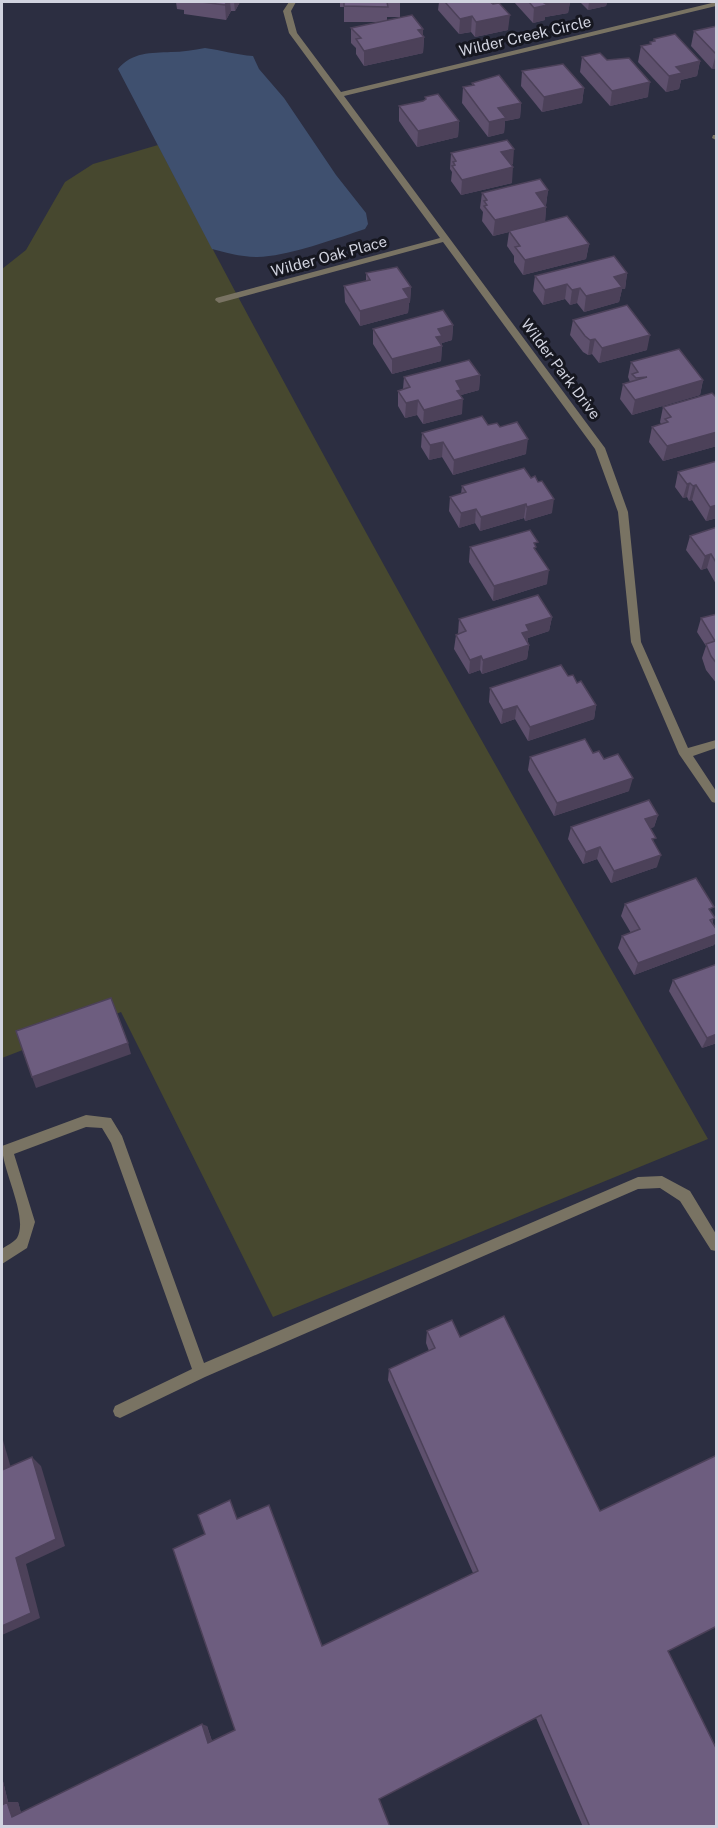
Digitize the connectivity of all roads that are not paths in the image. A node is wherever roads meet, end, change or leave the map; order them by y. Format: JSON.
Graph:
{"nodes":[{"id":1,"x":292,"y":2,"type":"edge"},
{"id":2,"x":717,"y":4,"type":"edge"},
{"id":3,"x":339,"y":95,"type":"junction"},
{"id":4,"x":445,"y":239,"type":"junction"},
{"id":5,"x":219,"y":300,"type":"dead end"},
{"id":6,"x":717,"y":744,"type":"edge"},
{"id":7,"x":686,"y":754,"type":"junction"},
{"id":8,"x":717,"y":799,"type":"edge"},
{"id":9,"x":4,"y":1151,"type":"edge"},
{"id":10,"x":717,"y":1245,"type":"edge"},
{"id":11,"x":2,"y":1257,"type":"edge"},
{"id":12,"x":200,"y":1372,"type":"junction"},
{"id":13,"x":120,"y":1412,"type":"dead end"}],
"edges":[{"from":1,"to":3,"type":"street","name":"Wilder Park Drive"},
{"from":2,"to":3,"type":"street","name":"Wilder Creek Circle"},
{"from":3,"to":4,"type":"street","name":"Wilder Park Drive"},
{"from":4,"to":5,"type":"street","name":"Wilder Oak Place"},
{"from":4,"to":7,"type":"street","name":"Wilder Park Drive"},
{"from":6,"to":7,"type":"street"},
{"from":7,"to":8,"type":"street","name":"Wilder Park Drive"},
{"from":9,"to":11,"type":"street"},
{"from":9,"to":12,"type":"street"},
{"from":10,"to":12,"type":"street"},
{"from":12,"to":13,"type":"street"}]}
